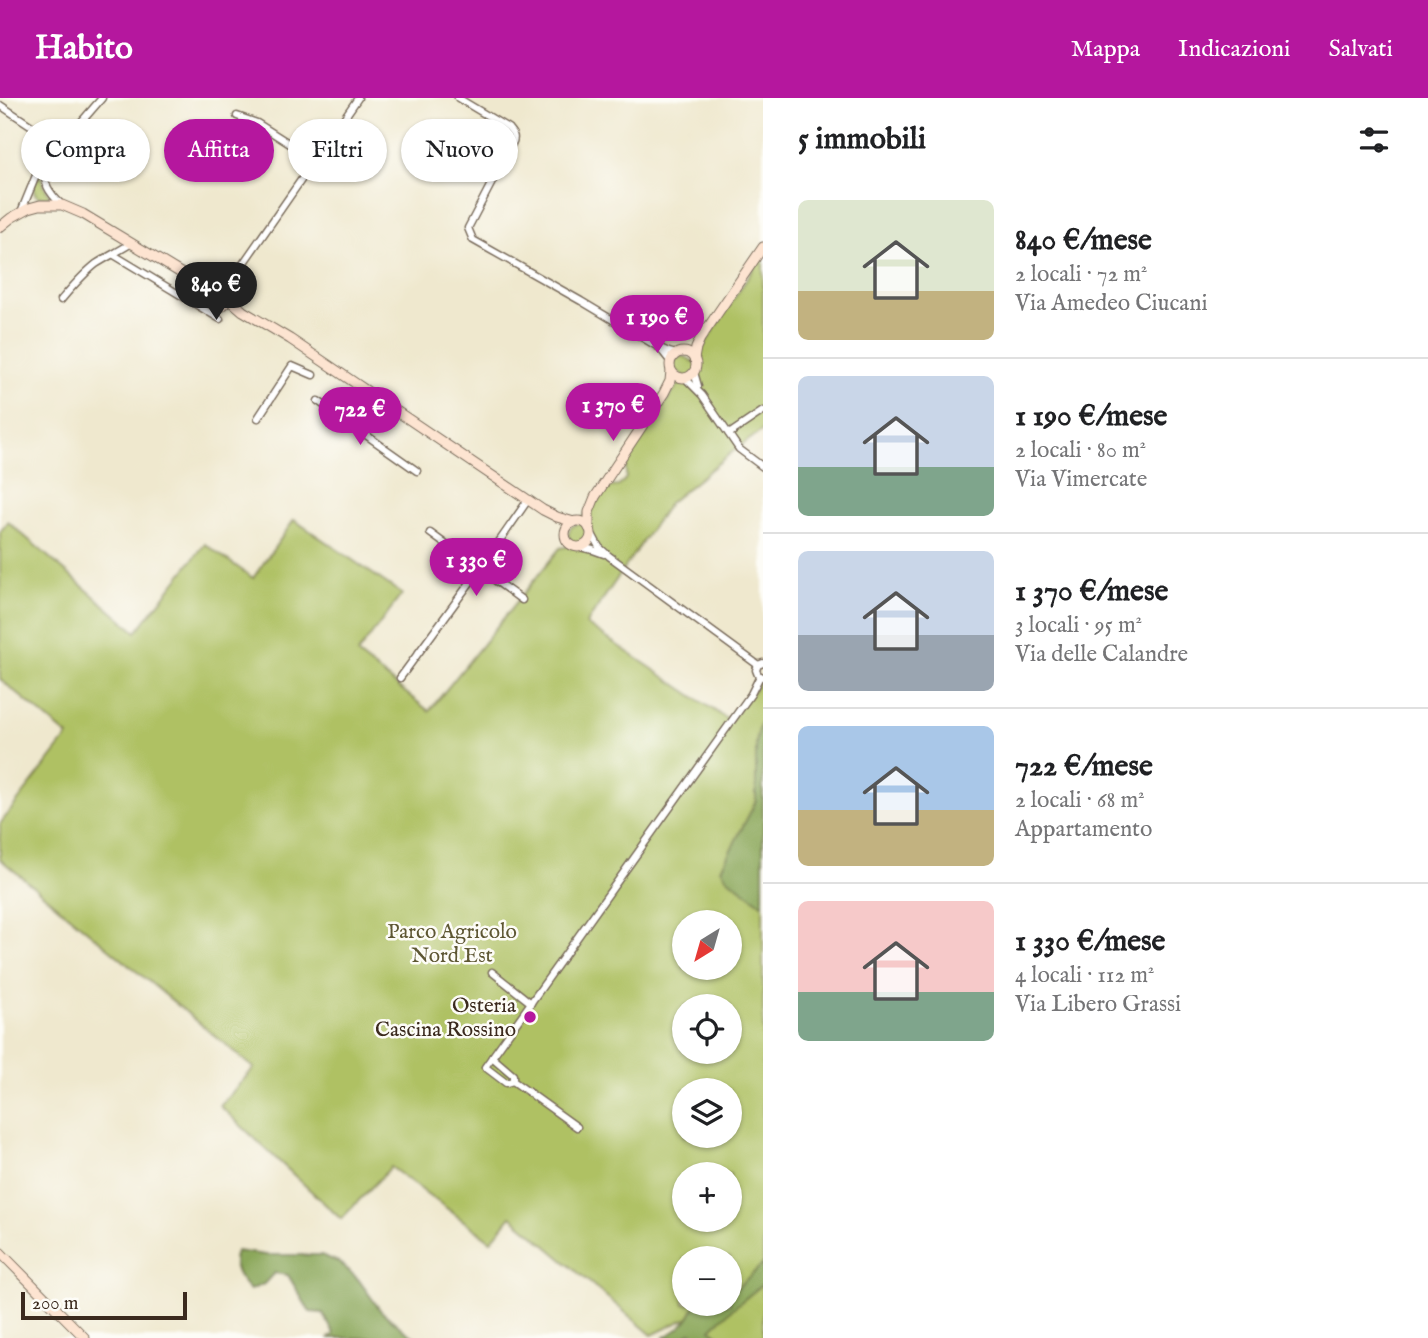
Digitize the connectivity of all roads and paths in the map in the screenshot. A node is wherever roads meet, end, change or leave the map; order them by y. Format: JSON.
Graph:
{"nodes":[{"id":1,"x":4,"y":98,"type":"edge"},
{"id":2,"x":102,"y":98,"type":"edge"},
{"id":3,"x":358,"y":98,"type":"edge"},
{"id":4,"x":458,"y":98,"type":"edge"},
{"id":5,"x":0,"y":105,"type":"edge"},
{"id":6,"x":237,"y":116,"type":"dead end"},
{"id":7,"x":21,"y":119,"type":"edge"},
{"id":8,"x":84,"y":119,"type":"edge"},
{"id":9,"x":344,"y":119,"type":"edge"},
{"id":10,"x":288,"y":143,"type":"edge"},
{"id":11,"x":33,"y":182,"type":"edge"},
{"id":12,"x":46,"y":182,"type":"edge"},
{"id":13,"x":300,"y":182,"type":"edge"},
{"id":14,"x":30,"y":191,"type":"junction"},
{"id":15,"x":40,"y":205,"type":"junction"},
{"id":16,"x":61,"y":205,"type":"junction"},
{"id":17,"x":21,"y":212,"type":"junction"},
{"id":18,"x":0,"y":228,"type":"edge"},
{"id":19,"x":130,"y":244,"type":"junction"},
{"id":20,"x":763,"y":247,"type":"edge"},
{"id":21,"x":114,"y":255,"type":"junction"},
{"id":22,"x":221,"y":294,"type":"junction"},
{"id":23,"x":61,"y":300,"type":"dead end"},
{"id":24,"x":220,"y":318,"type":"dead end"},
{"id":25,"x":700,"y":339,"type":"junction"},
{"id":26,"x":694,"y":359,"type":"junction"},
{"id":27,"x":675,"y":360,"type":"junction"},
{"id":28,"x":694,"y":372,"type":"junction"},
{"id":29,"x":313,"y":375,"type":"dead end"},
{"id":30,"x":685,"y":378,"type":"junction"},
{"id":31,"x":664,"y":393,"type":"junction"},
{"id":32,"x":702,"y":394,"type":"junction"},
{"id":33,"x":318,"y":401,"type":"dead end"},
{"id":34,"x":763,"y":411,"type":"edge"},
{"id":35,"x":258,"y":418,"type":"dead end"},
{"id":36,"x":729,"y":434,"type":"junction"},
{"id":37,"x":763,"y":467,"type":"edge"},
{"id":38,"x":417,"y":471,"type":"dead end"},
{"id":39,"x":528,"y":500,"type":"junction"},
{"id":40,"x":591,"y":507,"type":"junction"},
{"id":41,"x":543,"y":510,"type":"junction"},
{"id":42,"x":574,"y":521,"type":"junction"},
{"id":43,"x":590,"y":530,"type":"junction"},
{"id":44,"x":430,"y":533,"type":"dead end"},
{"id":45,"x":565,"y":536,"type":"junction"},
{"id":46,"x":580,"y":547,"type":"junction"},
{"id":47,"x":609,"y":556,"type":"junction"},
{"id":48,"x":480,"y":569,"type":"junction"},
{"id":49,"x":522,"y":600,"type":"dead end"},
{"id":50,"x":760,"y":664,"type":"edge"},
{"id":51,"x":761,"y":676,"type":"edge"},
{"id":52,"x":400,"y":678,"type":"dead end"},
{"id":53,"x":492,"y":972,"type":"dead end"},
{"id":54,"x":531,"y":1003,"type":"junction"},
{"id":55,"x":492,"y":1057,"type":"junction"},
{"id":56,"x":513,"y":1081,"type":"junction"},
{"id":57,"x":577,"y":1127,"type":"dead end"},
{"id":58,"x":0,"y":1252,"type":"edge"},
{"id":59,"x":85,"y":1338,"type":"edge"}],
"edges":[{"from":1,"to":5,"type":"street"},
{"from":2,"to":8,"type":"street"},
{"from":3,"to":9,"type":"street"},
{"from":4,"to":27,"type":"street"},
{"from":5,"to":7,"type":"street"},
{"from":6,"to":10,"type":"street"},
{"from":11,"to":14,"type":"street"},
{"from":12,"to":16,"type":"street"},
{"from":13,"to":22,"type":"street"},
{"from":14,"to":15,"type":"street"},
{"from":14,"to":17,"type":"street"},
{"from":15,"to":16,"type":"main road"},
{"from":15,"to":17,"type":"main road"},
{"from":16,"to":19,"type":"main road"},
{"from":17,"to":18,"type":"main road"},
{"from":19,"to":21,"type":"street"},
{"from":19,"to":22,"type":"main road"},
{"from":20,"to":25,"type":"main road"},
{"from":21,"to":23,"type":"street"},
{"from":21,"to":24,"type":"street"},
{"from":22,"to":39,"type":"main road"},
{"from":25,"to":26,"type":"main road"},
{"from":25,"to":27,"type":"main road"},
{"from":26,"to":27,"type":"main road"},
{"from":26,"to":28,"type":"main road"},
{"from":27,"to":30,"type":"main road"},
{"from":27,"to":31,"type":"main road"},
{"from":28,"to":30,"type":"main road"},
{"from":28,"to":32,"type":"street"},
{"from":29,"to":35,"type":"street"},
{"from":30,"to":31,"type":"main road"},
{"from":30,"to":32,"type":"street"},
{"from":31,"to":40,"type":"main road"},
{"from":32,"to":36,"type":"street"},
{"from":33,"to":38,"type":"street"},
{"from":34,"to":36,"type":"street"},
{"from":36,"to":37,"type":"street"},
{"from":39,"to":41,"type":"main road"},
{"from":39,"to":48,"type":"street"},
{"from":40,"to":42,"type":"main road"},
{"from":40,"to":43,"type":"main road"},
{"from":41,"to":42,"type":"main road"},
{"from":41,"to":45,"type":"main road"},
{"from":42,"to":43,"type":"main road"},
{"from":42,"to":45,"type":"main road"},
{"from":43,"to":46,"type":"main road"},
{"from":43,"to":47,"type":"street"},
{"from":44,"to":48,"type":"street"},
{"from":45,"to":46,"type":"main road"},
{"from":46,"to":47,"type":"street"},
{"from":47,"to":50,"type":"street"},
{"from":48,"to":49,"type":"street"},
{"from":48,"to":52,"type":"street"},
{"from":50,"to":51,"type":"street"},
{"from":51,"to":54,"type":"street"},
{"from":53,"to":54,"type":"street"},
{"from":54,"to":55,"type":"street"},
{"from":55,"to":56,"type":"street"},
{"from":55,"to":56,"type":"street"},
{"from":56,"to":57,"type":"street"},
{"from":58,"to":59,"type":"main road"}]}
